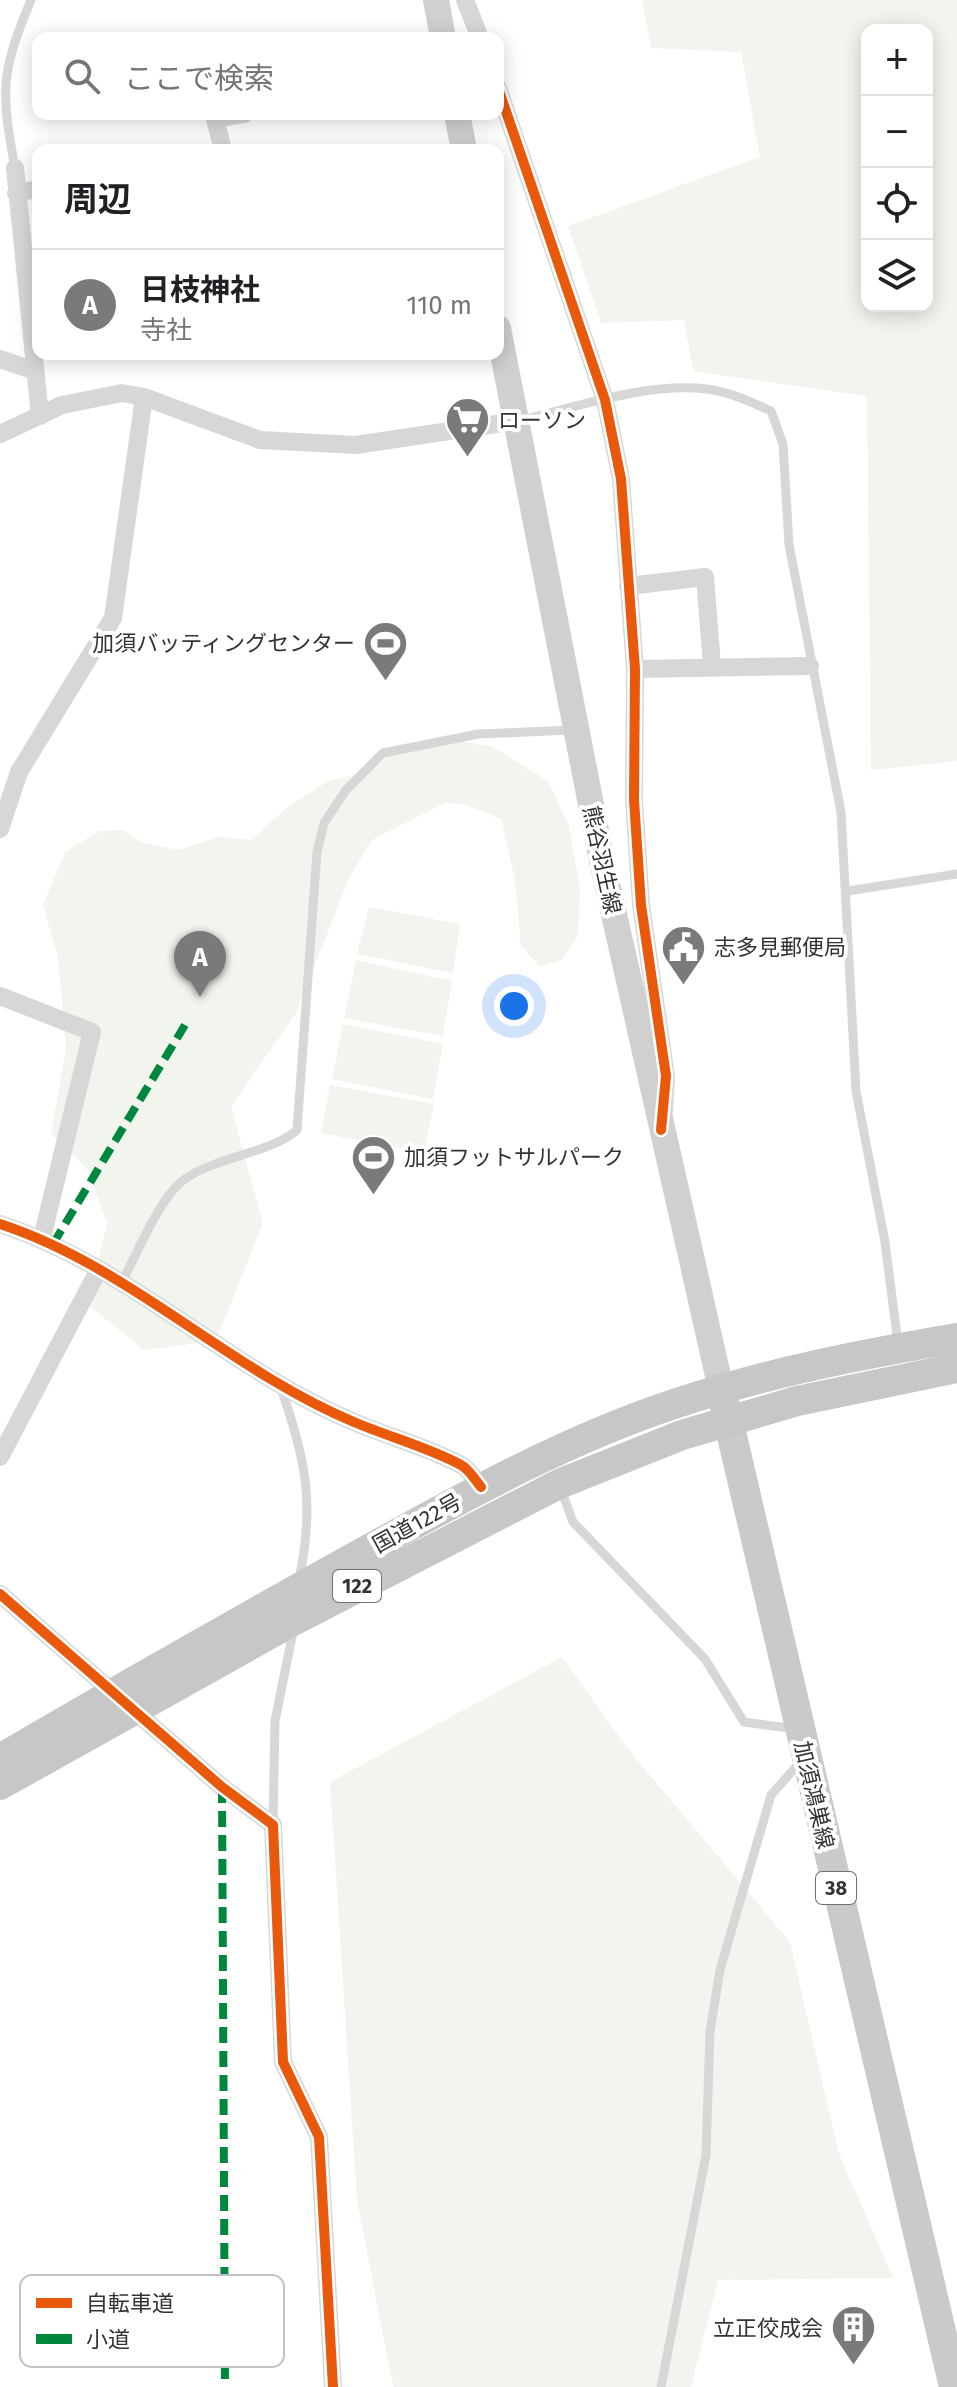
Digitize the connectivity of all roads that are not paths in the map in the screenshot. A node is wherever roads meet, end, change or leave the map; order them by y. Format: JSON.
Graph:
{"nodes":[{"id":1,"x":31,"y":0,"type":"edge"},
{"id":2,"x":436,"y":0,"type":"edge"},
{"id":3,"x":465,"y":0,"type":"edge"},
{"id":4,"x":442,"y":32,"type":"edge"},
{"id":5,"x":478,"y":32,"type":"edge"},
{"id":6,"x":504,"y":105,"type":"edge"},
{"id":7,"x":215,"y":120,"type":"edge"},
{"id":8,"x":458,"y":120,"type":"edge"},
{"id":9,"x":221,"y":144,"type":"edge"},
{"id":10,"x":463,"y":144,"type":"edge"},
{"id":11,"x":15,"y":168,"type":"joint"},
{"id":12,"x":32,"y":190,"type":"edge"},
{"id":13,"x":16,"y":193,"type":"junction"},
{"id":14,"x":29,"y":243,"type":"edge"},
{"id":15,"x":32,"y":307,"type":"edge"},
{"id":16,"x":0,"y":359,"type":"edge"},
{"id":17,"x":504,"y":359,"type":"edge"},
{"id":18,"x":34,"y":360,"type":"edge"},
{"id":19,"x":35,"y":371,"type":"junction"},
{"id":20,"x":144,"y":397,"type":"junction"},
{"id":21,"x":605,"y":400,"type":"junction"},
{"id":22,"x":40,"y":416,"type":"junction"},
{"id":23,"x":516,"y":421,"type":"junction"},
{"id":24,"x":0,"y":434,"type":"edge"},
{"id":25,"x":628,"y":586,"type":"junction"},
{"id":26,"x":712,"y":666,"type":"junction"},
{"id":27,"x":810,"y":666,"type":"junction"},
{"id":28,"x":635,"y":669,"type":"junction"},
{"id":29,"x":576,"y":730,"type":"junction"},
{"id":30,"x":0,"y":829,"type":"edge"},
{"id":31,"x":957,"y":874,"type":"edge"},
{"id":32,"x":848,"y":891,"type":"junction"},
{"id":33,"x":0,"y":996,"type":"edge"},
{"id":34,"x":661,"y":1130,"type":"junction"},
{"id":35,"x":0,"y":1224,"type":"edge"},
{"id":36,"x":42,"y":1238,"type":"junction"},
{"id":37,"x":98,"y":1271,"type":"junction"},
{"id":38,"x":121,"y":1284,"type":"junction"},
{"id":39,"x":957,"y":1338,"type":"edge"},
{"id":40,"x":899,"y":1348,"type":"junction"},
{"id":41,"x":957,"y":1368,"type":"edge"},
{"id":42,"x":280,"y":1385,"type":"junction"},
{"id":43,"x":721,"y":1389,"type":"junction"},
{"id":44,"x":729,"y":1421,"type":"junction"},
{"id":45,"x":0,"y":1457,"type":"edge"},
{"id":46,"x":559,"y":1484,"type":"junction"},
{"id":47,"x":481,"y":1487,"type":"junction"},
{"id":48,"x":297,"y":1589,"type":"junction"},
{"id":49,"x":0,"y":1594,"type":"edge"},
{"id":50,"x":295,"y":1620,"type":"junction"},
{"id":51,"x":124,"y":1700,"type":"junction"},
{"id":52,"x":802,"y":1743,"type":"junction"},
{"id":53,"x":0,"y":1759,"type":"edge"},
{"id":54,"x":0,"y":1785,"type":"edge"},
{"id":55,"x":273,"y":1825,"type":"junction"},
{"id":56,"x":333,"y":2387,"type":"edge"},
{"id":57,"x":661,"y":2387,"type":"edge"},
{"id":58,"x":954,"y":2387,"type":"edge"}],
"edges":[{"from":1,"to":11,"type":"lane"},
{"from":2,"to":4,"type":"main road"},
{"from":3,"to":5,"type":"street"},
{"from":6,"to":21,"type":"street"},
{"from":7,"to":9,"type":"street"},
{"from":8,"to":10,"type":"main road"},
{"from":11,"to":13,"type":"street"},
{"from":12,"to":13,"type":"street"},
{"from":13,"to":14,"type":"street"},
{"from":14,"to":15,"type":"street"},
{"from":16,"to":19,"type":"street"},
{"from":17,"to":23,"type":"main road","name":"熊谷羽生線"},
{"from":18,"to":19,"type":"street"},
{"from":19,"to":22,"type":"street"},
{"from":20,"to":22,"type":"street"},
{"from":20,"to":23,"type":"street"},
{"from":20,"to":30,"type":"street"},
{"from":21,"to":23,"type":"lane"},
{"from":21,"to":25,"type":"street"},
{"from":21,"to":27,"type":"lane"},
{"from":22,"to":24,"type":"street"},
{"from":23,"to":29,"type":"main road","name":"熊谷羽生線"},
{"from":25,"to":26,"type":"street"},
{"from":25,"to":28,"type":"street"},
{"from":26,"to":27,"type":"street"},
{"from":26,"to":28,"type":"street"},
{"from":27,"to":32,"type":"lane"},
{"from":28,"to":34,"type":"street"},
{"from":29,"to":34,"type":"main road","name":"熊谷羽生線"},
{"from":29,"to":38,"type":"lane"},
{"from":31,"to":32,"type":"lane"},
{"from":32,"to":40,"type":"lane"},
{"from":33,"to":36,"type":"street"},
{"from":34,"to":43,"type":"main road","name":"熊谷羽生線"},
{"from":35,"to":36,"type":"street"},
{"from":36,"to":37,"type":"street"},
{"from":37,"to":38,"type":"street"},
{"from":37,"to":45,"type":"street"},
{"from":38,"to":42,"type":"street"},
{"from":39,"to":40,"type":"highway","name":"国道122号","number":"122"},
{"from":40,"to":43,"type":"highway","name":"国道122号","number":"122"},
{"from":41,"to":44,"type":"highway","name":"国道122号","number":"122"},
{"from":42,"to":47,"type":"street"},
{"from":42,"to":48,"type":"lane"},
{"from":43,"to":44,"type":"main road","name":"加須鴻巣線","number":"38"},
{"from":43,"to":47,"type":"highway","name":"国道122号","number":"122"},
{"from":44,"to":46,"type":"highway","name":"国道122号","number":"122"},
{"from":44,"to":52,"type":"main road","name":"加須鴻巣線","number":"38"},
{"from":46,"to":50,"type":"highway","name":"国道122号","number":"122"},
{"from":46,"to":52,"type":"lane"},
{"from":47,"to":48,"type":"highway","name":"国道122号","number":"122"},
{"from":48,"to":50,"type":"lane"},
{"from":48,"to":51,"type":"highway","name":"国道122号","number":"122"},
{"from":49,"to":51,"type":"street"},
{"from":50,"to":51,"type":"highway","name":"国道122号","number":"122"},
{"from":50,"to":55,"type":"lane"},
{"from":51,"to":53,"type":"highway","name":"国道122号","number":"122"},
{"from":51,"to":54,"type":"highway","name":"国道122号","number":"122"},
{"from":51,"to":55,"type":"street"},
{"from":52,"to":57,"type":"lane"},
{"from":52,"to":58,"type":"main road","name":"加須鴻巣線","number":"38"},
{"from":55,"to":56,"type":"street"}]}
